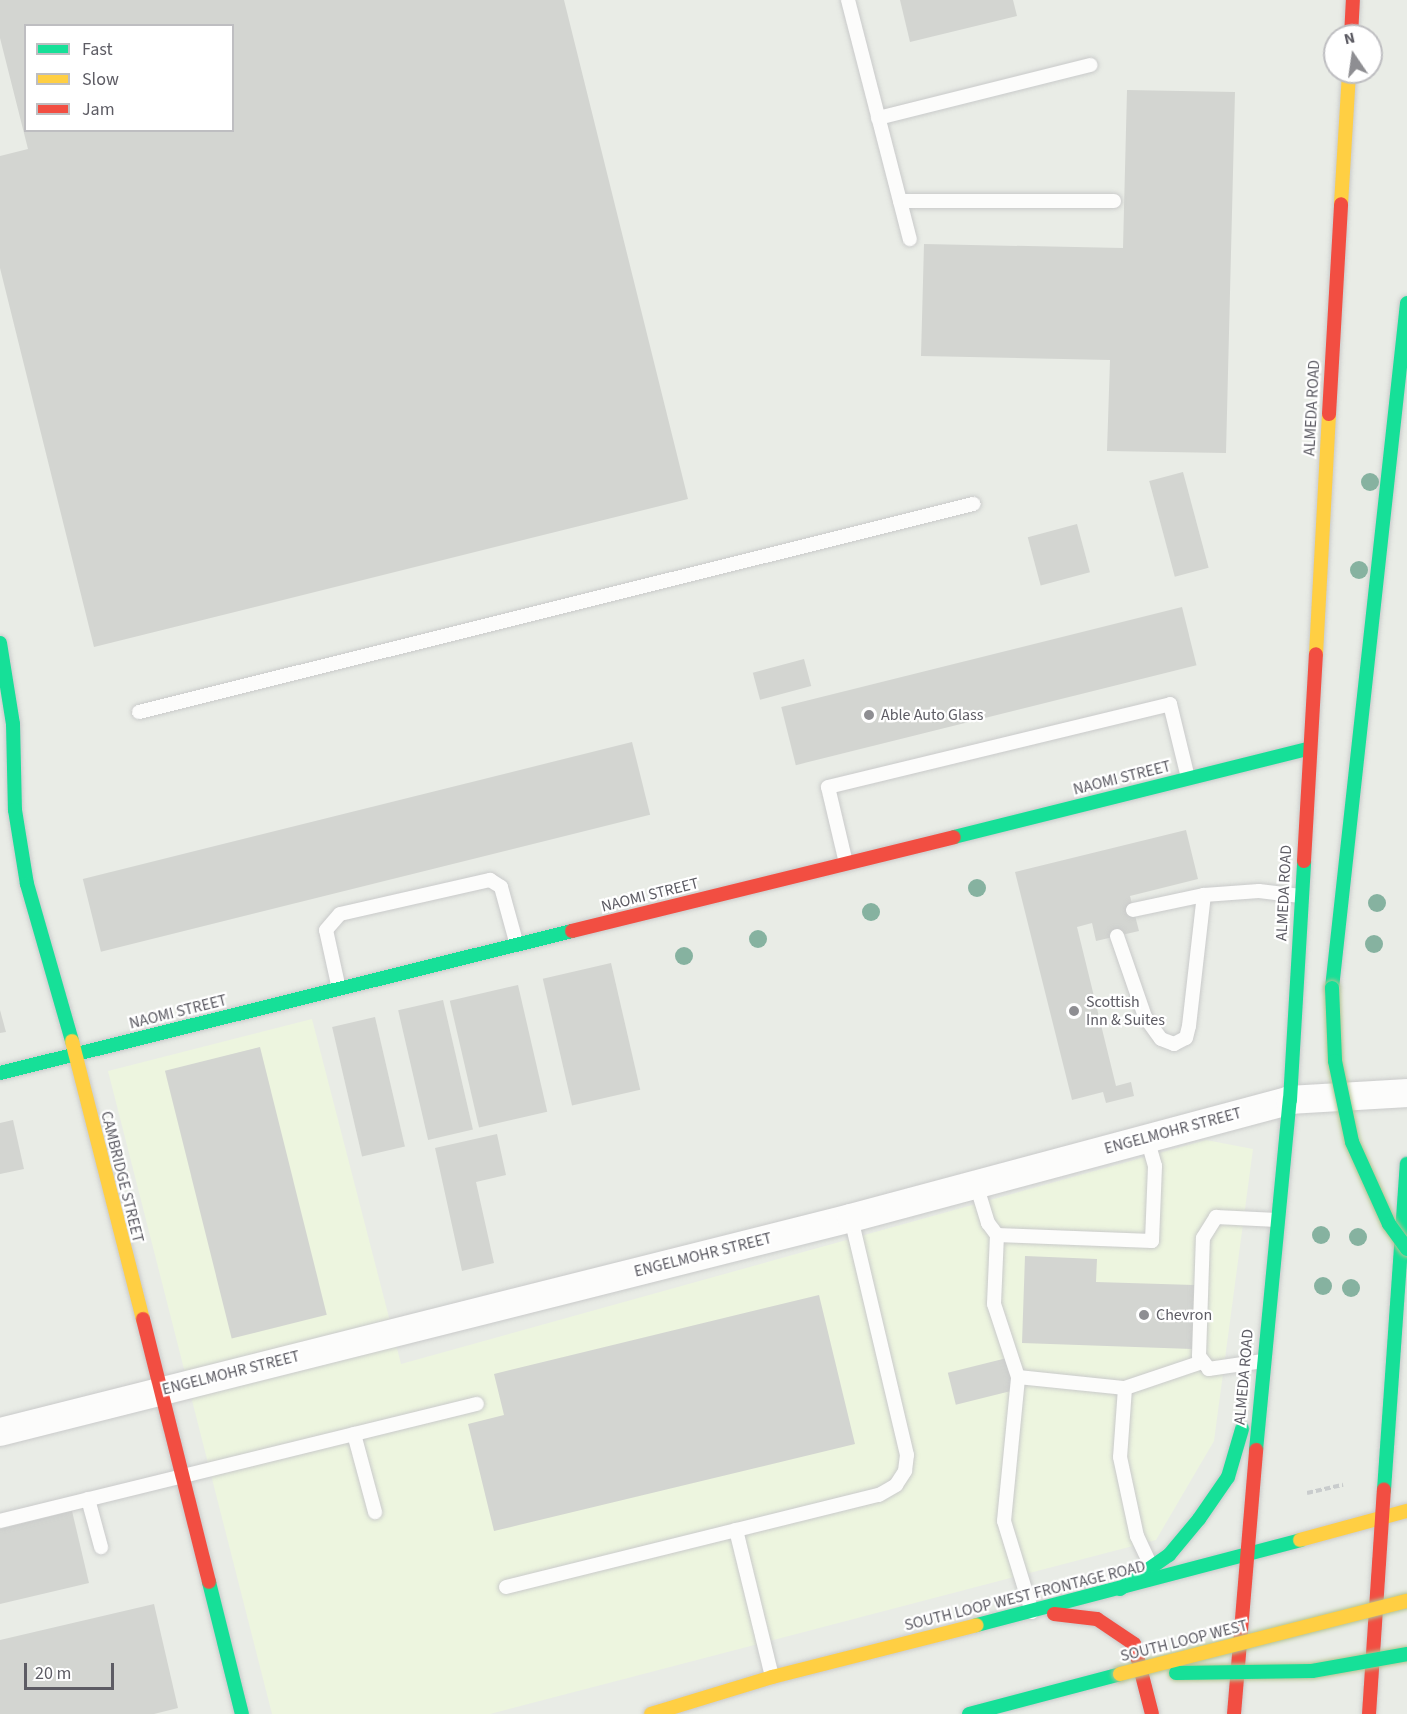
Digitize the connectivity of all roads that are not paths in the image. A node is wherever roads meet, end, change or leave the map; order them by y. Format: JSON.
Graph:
{"nodes":[{"id":1,"x":848,"y":0,"type":"edge"},
{"id":2,"x":1353,"y":0,"type":"edge"},
{"id":3,"x":1352,"y":24,"type":"edge"},
{"id":4,"x":1091,"y":65,"type":"dead end"},
{"id":5,"x":1348,"y":84,"type":"edge"},
{"id":6,"x":878,"y":118,"type":"junction"},
{"id":7,"x":900,"y":201,"type":"junction"},
{"id":8,"x":1113,"y":201,"type":"dead end"},
{"id":9,"x":910,"y":239,"type":"dead end"},
{"id":10,"x":1407,"y":303,"type":"edge"},
{"id":11,"x":973,"y":504,"type":"dead end"},
{"id":12,"x":0,"y":643,"type":"edge"},
{"id":13,"x":139,"y":712,"type":"dead end"},
{"id":14,"x":1308,"y":749,"type":"junction"},
{"id":15,"x":1188,"y":778,"type":"junction"},
{"id":16,"x":846,"y":863,"type":"junction"},
{"id":17,"x":1204,"y":896,"type":"junction"},
{"id":18,"x":1300,"y":896,"type":"junction"},
{"id":19,"x":1133,"y":910,"type":"dead end"},
{"id":20,"x":1117,"y":936,"type":"dead end"},
{"id":21,"x":518,"y":945,"type":"junction"},
{"id":22,"x":339,"y":989,"type":"junction"},
{"id":23,"x":76,"y":1054,"type":"junction"},
{"id":24,"x":0,"y":1073,"type":"edge"},
{"id":25,"x":1407,"y":1093,"type":"edge"},
{"id":26,"x":1290,"y":1100,"type":"junction"},
{"id":27,"x":1147,"y":1138,"type":"junction"},
{"id":28,"x":1407,"y":1164,"type":"edge"},
{"id":29,"x":976,"y":1184,"type":"junction"},
{"id":30,"x":851,"y":1218,"type":"junction"},
{"id":31,"x":1277,"y":1220,"type":"junction"},
{"id":32,"x":997,"y":1235,"type":"junction"},
{"id":33,"x":1407,"y":1249,"type":"edge"},
{"id":34,"x":1263,"y":1361,"type":"junction"},
{"id":35,"x":1202,"y":1362,"type":"junction"},
{"id":36,"x":1018,"y":1377,"type":"junction"},
{"id":37,"x":1125,"y":1388,"type":"junction"},
{"id":38,"x":158,"y":1392,"type":"junction"},
{"id":39,"x":477,"y":1404,"type":"dead end"},
{"id":40,"x":0,"y":1431,"type":"edge"},
{"id":41,"x":354,"y":1434,"type":"junction"},
{"id":42,"x":180,"y":1477,"type":"junction"},
{"id":43,"x":88,"y":1499,"type":"junction"},
{"id":44,"x":1407,"y":1511,"type":"edge"},
{"id":45,"x":375,"y":1512,"type":"dead end"},
{"id":46,"x":1384,"y":1517,"type":"junction"},
{"id":47,"x":0,"y":1521,"type":"edge"},
{"id":48,"x":736,"y":1530,"type":"junction"},
{"id":49,"x":101,"y":1547,"type":"dead end"},
{"id":50,"x":1245,"y":1555,"type":"junction"},
{"id":51,"x":1151,"y":1566,"type":"junction"},
{"id":52,"x":506,"y":1587,"type":"dead end"},
{"id":53,"x":1120,"y":1589,"type":"junction"},
{"id":54,"x":1407,"y":1601,"type":"edge"},
{"id":55,"x":1032,"y":1612,"type":"junction"},
{"id":56,"x":1407,"y":1654,"type":"edge"},
{"id":57,"x":1120,"y":1674,"type":"junction"},
{"id":58,"x":772,"y":1677,"type":"junction"},
{"id":59,"x":242,"y":1714,"type":"edge"},
{"id":60,"x":651,"y":1714,"type":"edge"},
{"id":61,"x":969,"y":1714,"type":"edge"},
{"id":62,"x":1152,"y":1714,"type":"edge"},
{"id":63,"x":1234,"y":1714,"type":"edge"},
{"id":64,"x":1370,"y":1714,"type":"edge"}],
"edges":[{"from":1,"to":6,"type":"lane"},
{"from":2,"to":3,"type":"main road"},
{"from":4,"to":6,"type":"lane"},
{"from":5,"to":14,"type":"main road","name":"ALMEDA ROAD"},
{"from":6,"to":7,"type":"lane"},
{"from":7,"to":8,"type":"lane"},
{"from":7,"to":9,"type":"lane"},
{"from":10,"to":33,"type":"main road","bridge":true},
{"from":11,"to":13,"type":"lane"},
{"from":12,"to":23,"type":"main road","name":"CAMBRIDGE STREET"},
{"from":14,"to":15,"type":"main road","name":"NAOMI STREET"},
{"from":14,"to":18,"type":"main road","name":"ALMEDA ROAD"},
{"from":15,"to":16,"type":"main road","name":"NAOMI STREET"},
{"from":15,"to":16,"type":"lane"},
{"from":16,"to":21,"type":"main road","name":"NAOMI STREET"},
{"from":17,"to":18,"type":"lane"},
{"from":17,"to":19,"type":"lane"},
{"from":17,"to":20,"type":"lane"},
{"from":18,"to":26,"type":"main road","name":"ALMEDA ROAD"},
{"from":21,"to":22,"type":"main road","name":"NAOMI STREET"},
{"from":21,"to":22,"type":"lane"},
{"from":22,"to":23,"type":"main road","name":"NAOMI STREET"},
{"from":23,"to":24,"type":"main road","name":"NAOMI STREET"},
{"from":23,"to":38,"type":"main road","name":"CAMBRIDGE STREET"},
{"from":25,"to":26,"type":"street","name":"ENGELMOHR STREET"},
{"from":26,"to":27,"type":"street","name":"ENGELMOHR STREET"},
{"from":26,"to":31,"type":"main road","name":"ALMEDA ROAD"},
{"from":27,"to":29,"type":"street","name":"ENGELMOHR STREET"},
{"from":27,"to":32,"type":"lane"},
{"from":28,"to":46,"type":"main road"},
{"from":29,"to":30,"type":"street","name":"ENGELMOHR STREET"},
{"from":29,"to":32,"type":"lane"},
{"from":30,"to":38,"type":"street","name":"ENGELMOHR STREET"},
{"from":30,"to":48,"type":"lane"},
{"from":31,"to":34,"type":"main road","name":"ALMEDA ROAD"},
{"from":31,"to":35,"type":"lane"},
{"from":32,"to":36,"type":"lane"},
{"from":34,"to":35,"type":"lane"},
{"from":34,"to":50,"type":"main road","name":"ALMEDA ROAD"},
{"from":34,"to":51,"type":"main road"},
{"from":35,"to":37,"type":"lane"},
{"from":36,"to":37,"type":"lane"},
{"from":36,"to":55,"type":"lane"},
{"from":37,"to":51,"type":"lane"},
{"from":38,"to":40,"type":"street","name":"ENGELMOHR STREET"},
{"from":38,"to":42,"type":"main road","name":"CAMBRIDGE STREET"},
{"from":39,"to":41,"type":"lane"},
{"from":41,"to":42,"type":"lane"},
{"from":41,"to":45,"type":"lane"},
{"from":42,"to":43,"type":"lane"},
{"from":42,"to":59,"type":"main road","name":"CAMBRIDGE STREET"},
{"from":43,"to":47,"type":"lane"},
{"from":43,"to":49,"type":"lane"},
{"from":44,"to":46,"type":"main road","name":"SOUTH LOOP WEST FRONTAGE ROAD"},
{"from":46,"to":50,"type":"main road","name":"SOUTH LOOP WEST FRONTAGE ROAD"},
{"from":46,"to":64,"type":"main road"},
{"from":48,"to":52,"type":"lane"},
{"from":48,"to":58,"type":"lane"},
{"from":50,"to":53,"type":"main road","name":"SOUTH LOOP WEST FRONTAGE ROAD"},
{"from":50,"to":63,"type":"main road","name":"ALMEDA ROAD"},
{"from":51,"to":53,"type":"main road"},
{"from":53,"to":55,"type":"main road","name":"SOUTH LOOP WEST FRONTAGE ROAD"},
{"from":54,"to":57,"type":"main road","name":"SOUTH LOOP WEST","bridge":true},
{"from":55,"to":58,"type":"main road","name":"SOUTH LOOP WEST FRONTAGE ROAD"},
{"from":55,"to":62,"type":"main road"},
{"from":56,"to":57,"type":"main road","bridge":true},
{"from":57,"to":61,"type":"main road","name":"SOUTH LOOP WEST"},
{"from":58,"to":60,"type":"main road","name":"SOUTH LOOP WEST FRONTAGE ROAD"}]}
